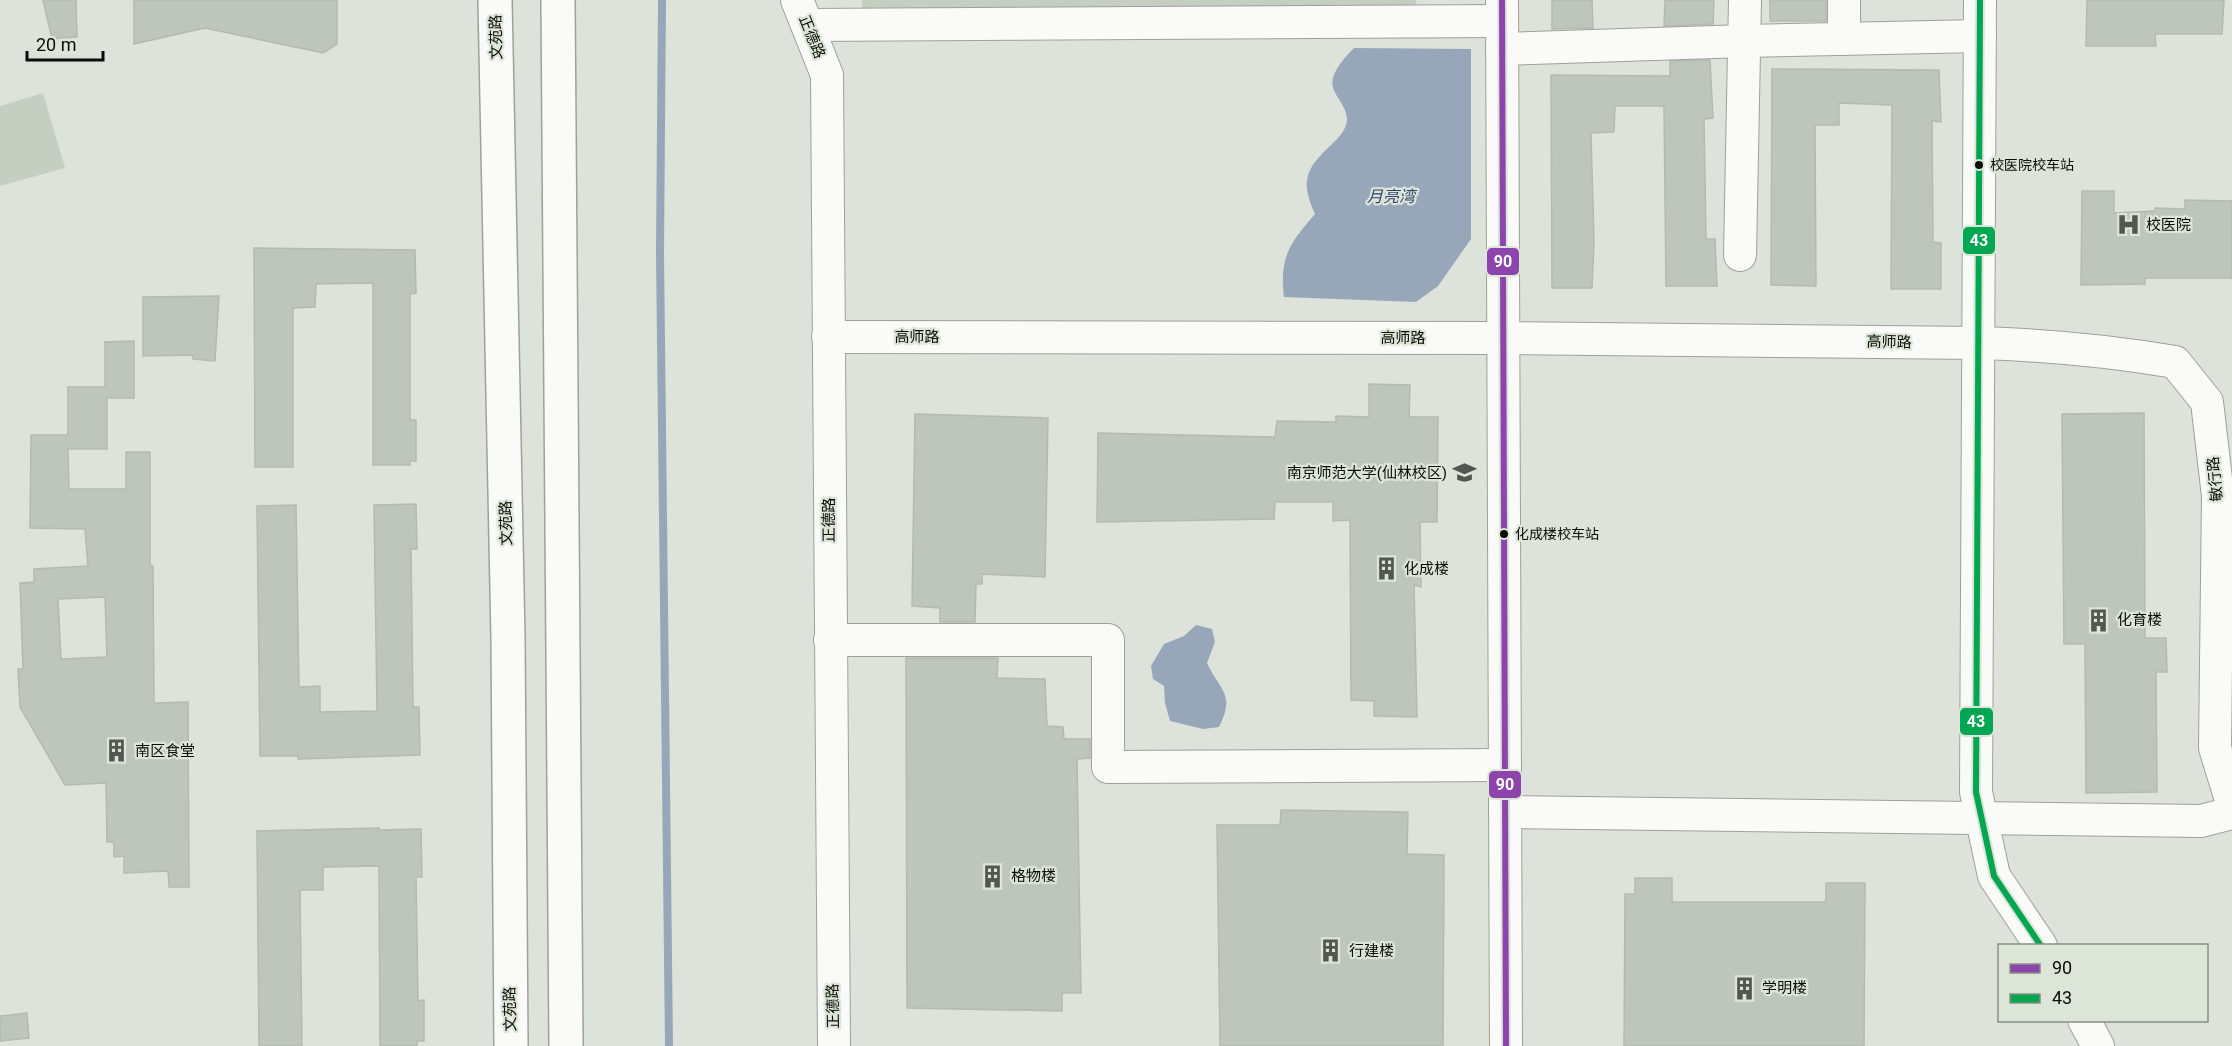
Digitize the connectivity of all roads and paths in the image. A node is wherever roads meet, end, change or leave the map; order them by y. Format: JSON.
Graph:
{"nodes":[{"id":1,"x":495,"y":0,"type":"edge"},
{"id":2,"x":558,"y":0,"type":"edge"},
{"id":3,"x":1745,"y":0,"type":"edge"},
{"id":4,"x":1844,"y":0,"type":"edge"},
{"id":5,"x":1980,"y":0,"type":"edge"},
{"id":6,"x":802,"y":12,"type":"edge"},
{"id":7,"x":1502,"y":24,"type":"edge"},
{"id":8,"x":1980,"y":36,"type":"junction"},
{"id":9,"x":1844,"y":39,"type":"junction"},
{"id":10,"x":1745,"y":41,"type":"junction"},
{"id":11,"x":1740,"y":255,"type":"dead end"},
{"id":12,"x":828,"y":337,"type":"junction"},
{"id":13,"x":1503,"y":338,"type":"junction"},
{"id":14,"x":1979,"y":344,"type":"junction"},
{"id":15,"x":830,"y":640,"type":"junction"},
{"id":16,"x":1505,"y":765,"type":"junction"},
{"id":17,"x":2232,"y":803,"type":"edge"},
{"id":18,"x":1505,"y":812,"type":"junction"},
{"id":19,"x":2232,"y":813,"type":"edge"},
{"id":20,"x":1982,"y":819,"type":"junction"},
{"id":21,"x":2040,"y":944,"type":"edge"},
{"id":22,"x":2085,"y":1022,"type":"edge"},
{"id":23,"x":511,"y":1046,"type":"edge"},
{"id":24,"x":566,"y":1046,"type":"edge"},
{"id":25,"x":834,"y":1046,"type":"edge"},
{"id":26,"x":1506,"y":1046,"type":"edge"},
{"id":27,"x":2098,"y":1046,"type":"edge"}],
"edges":[{"from":1,"to":23,"type":"main road","name":"文苑路"},
{"from":2,"to":24,"type":"main road"},
{"from":3,"to":10,"type":"street"},
{"from":4,"to":9,"type":"street"},
{"from":5,"to":8,"type":"street"},
{"from":6,"to":7,"type":"street"},
{"from":6,"to":12,"type":"street","name":"正德路"},
{"from":7,"to":10,"type":"street"},
{"from":7,"to":13,"type":"street"},
{"from":8,"to":9,"type":"street"},
{"from":8,"to":14,"type":"street"},
{"from":9,"to":10,"type":"street"},
{"from":10,"to":11,"type":"street"},
{"from":12,"to":13,"type":"street","name":"高师路"},
{"from":12,"to":15,"type":"street","name":"正德路"},
{"from":13,"to":14,"type":"street","name":"高师路"},
{"from":13,"to":16,"type":"street"},
{"from":14,"to":17,"type":"street","name":"敏行路"},
{"from":14,"to":20,"type":"street"},
{"from":15,"to":16,"type":"street"},
{"from":15,"to":25,"type":"street","name":"正德路"},
{"from":16,"to":18,"type":"street"},
{"from":18,"to":20,"type":"street"},
{"from":18,"to":26,"type":"street"},
{"from":19,"to":20,"type":"street"},
{"from":20,"to":21,"type":"street"},
{"from":22,"to":27,"type":"street"}]}
